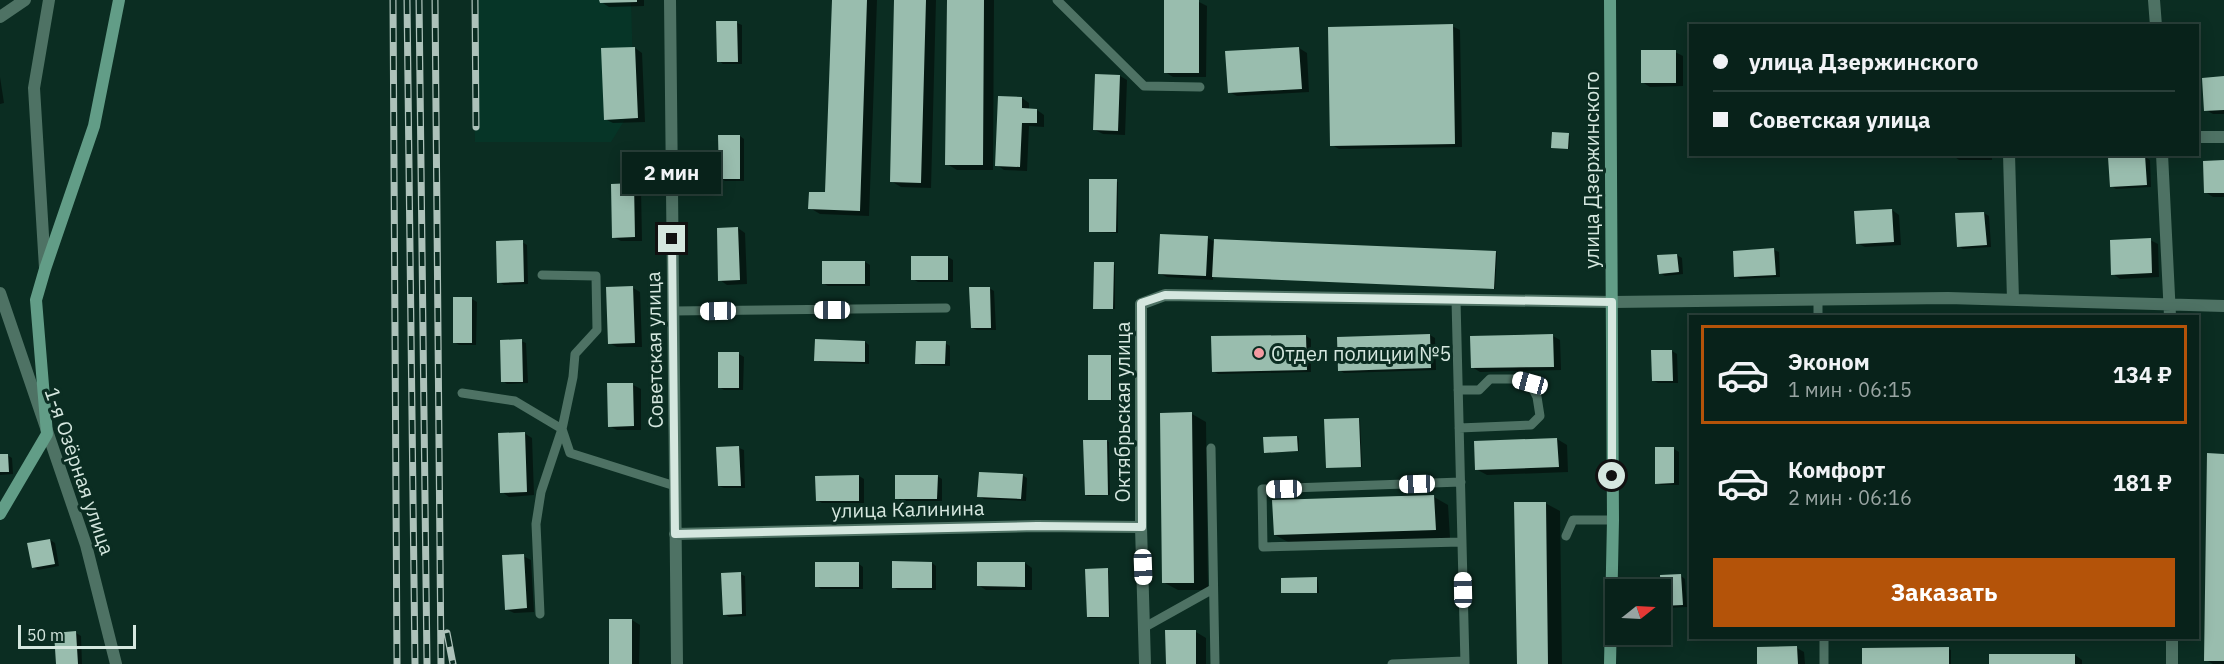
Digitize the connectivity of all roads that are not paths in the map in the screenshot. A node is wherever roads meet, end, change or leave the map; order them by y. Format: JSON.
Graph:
{"nodes":[{"id":1,"x":25,"y":0,"type":"edge"},
{"id":2,"x":49,"y":0,"type":"edge"},
{"id":3,"x":119,"y":0,"type":"edge"},
{"id":4,"x":670,"y":0,"type":"edge"},
{"id":5,"x":1057,"y":0,"type":"edge"},
{"id":6,"x":1610,"y":0,"type":"edge"},
{"id":7,"x":2154,"y":0,"type":"edge"},
{"id":8,"x":0,"y":17,"type":"edge"},
{"id":9,"x":2156,"y":24,"type":"edge"},
{"id":10,"x":1200,"y":87,"type":"dead end"},
{"id":11,"x":2199,"y":137,"type":"edge"},
{"id":12,"x":2224,"y":137,"type":"edge"},
{"id":13,"x":2009,"y":156,"type":"edge"},
{"id":14,"x":2162,"y":156,"type":"edge"},
{"id":15,"x":45,"y":269,"type":"junction"},
{"id":16,"x":542,"y":275,"type":"dead end"},
{"id":17,"x":0,"y":293,"type":"edge"},
{"id":18,"x":1818,"y":299,"type":"junction"},
{"id":19,"x":1456,"y":300,"type":"junction"},
{"id":20,"x":2013,"y":300,"type":"junction"},
{"id":21,"x":1612,"y":302,"type":"junction"},
{"id":22,"x":2169,"y":303,"type":"junction"},
{"id":23,"x":2224,"y":306,"type":"edge"},
{"id":24,"x":946,"y":309,"type":"dead end"},
{"id":25,"x":673,"y":311,"type":"junction"},
{"id":26,"x":1818,"y":315,"type":"edge"},
{"id":27,"x":2170,"y":315,"type":"edge"},
{"id":28,"x":1458,"y":390,"type":"junction"},
{"id":29,"x":462,"y":393,"type":"dead end"},
{"id":30,"x":1459,"y":428,"type":"junction"},
{"id":31,"x":562,"y":429,"type":"junction"},
{"id":32,"x":47,"y":434,"type":"junction"},
{"id":33,"x":1211,"y":448,"type":"dead end"},
{"id":34,"x":1461,"y":482,"type":"junction"},
{"id":35,"x":675,"y":486,"type":"junction"},
{"id":36,"x":0,"y":514,"type":"edge"},
{"id":37,"x":1613,"y":520,"type":"junction"},
{"id":38,"x":1142,"y":527,"type":"junction"},
{"id":39,"x":675,"y":534,"type":"junction"},
{"id":40,"x":1566,"y":536,"type":"dead end"},
{"id":41,"x":1461,"y":542,"type":"junction"},
{"id":42,"x":1214,"y":589,"type":"junction"},
{"id":43,"x":540,"y":614,"type":"dead end"},
{"id":44,"x":1145,"y":627,"type":"junction"},
{"id":45,"x":1824,"y":639,"type":"edge"},
{"id":46,"x":2172,"y":639,"type":"edge"},
{"id":47,"x":1465,"y":663,"type":"edge"},
{"id":48,"x":116,"y":664,"type":"edge"},
{"id":49,"x":677,"y":664,"type":"edge"},
{"id":50,"x":1145,"y":664,"type":"edge"},
{"id":51,"x":1215,"y":664,"type":"edge"},
{"id":52,"x":1392,"y":664,"type":"edge"},
{"id":53,"x":1610,"y":664,"type":"edge"},
{"id":54,"x":1824,"y":664,"type":"edge"},
{"id":55,"x":2172,"y":664,"type":"edge"}],
"edges":[{"from":1,"to":8,"type":"street"},
{"from":2,"to":15,"type":"street"},
{"from":3,"to":15,"type":"street"},
{"from":4,"to":25,"type":"street","name":"Советская улица"},
{"from":5,"to":10,"type":"lane"},
{"from":6,"to":21,"type":"street","name":"улица Дзержинского"},
{"from":7,"to":9,"type":"street"},
{"from":11,"to":12,"type":"street"},
{"from":13,"to":20,"type":"street"},
{"from":14,"to":22,"type":"street"},
{"from":15,"to":32,"type":"street"},
{"from":16,"to":31,"type":"lane"},
{"from":17,"to":32,"type":"street","name":"1-я Озёрная улица"},
{"from":18,"to":20,"type":"street"},
{"from":18,"to":21,"type":"street"},
{"from":18,"to":26,"type":"lane"},
{"from":19,"to":21,"type":"street"},
{"from":19,"to":28,"type":"lane"},
{"from":19,"to":38,"type":"street","name":"Октябрьская улица"},
{"from":20,"to":22,"type":"street"},
{"from":21,"to":37,"type":"street","name":"улица Дзержинского"},
{"from":22,"to":23,"type":"street"},
{"from":22,"to":27,"type":"street"},
{"from":24,"to":25,"type":"lane"},
{"from":25,"to":35,"type":"street","name":"Советская улица"},
{"from":28,"to":30,"type":"lane"},
{"from":28,"to":30,"type":"lane"},
{"from":29,"to":31,"type":"lane"},
{"from":30,"to":34,"type":"lane"},
{"from":31,"to":35,"type":"lane"},
{"from":31,"to":43,"type":"lane"},
{"from":32,"to":36,"type":"street"},
{"from":32,"to":48,"type":"street","name":"1-я Озёрная улица"},
{"from":33,"to":42,"type":"lane"},
{"from":34,"to":41,"type":"lane"},
{"from":34,"to":41,"type":"lane"},
{"from":35,"to":39,"type":"street","name":"Советская улица"},
{"from":37,"to":40,"type":"lane"},
{"from":37,"to":53,"type":"street","name":"улица Дзержинского"},
{"from":38,"to":39,"type":"street","name":"улица Калинина"},
{"from":38,"to":44,"type":"street","name":"Октябрьская улица"},
{"from":39,"to":49,"type":"street","name":"Советская улица"},
{"from":41,"to":47,"type":"lane"},
{"from":42,"to":44,"type":"lane"},
{"from":42,"to":51,"type":"lane"},
{"from":44,"to":50,"type":"street","name":"Октябрьская улица"},
{"from":45,"to":54,"type":"lane"},
{"from":46,"to":55,"type":"street"},
{"from":47,"to":52,"type":"lane"}]}
